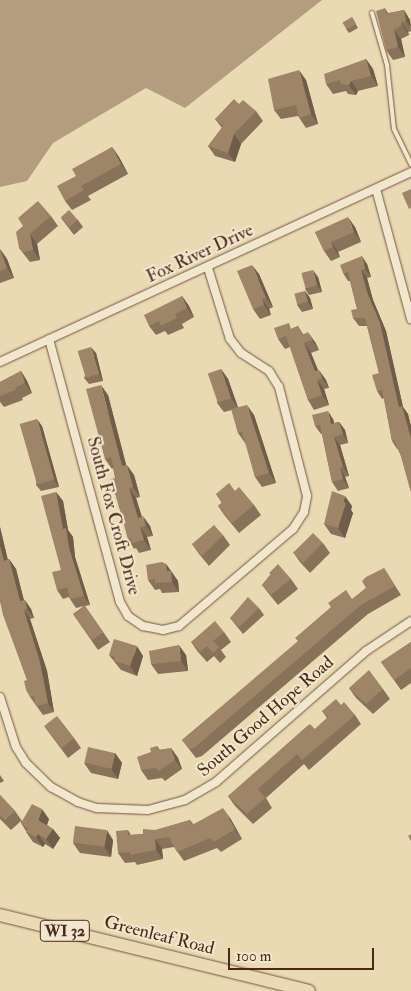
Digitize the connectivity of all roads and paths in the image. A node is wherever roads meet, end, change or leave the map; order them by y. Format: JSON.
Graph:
{"nodes":[{"id":1,"x":372,"y":13,"type":"dead end"},
{"id":2,"x":411,"y":164,"type":"edge"},
{"id":3,"x":411,"y":172,"type":"edge"},
{"id":4,"x":376,"y":189,"type":"junction"},
{"id":5,"x":208,"y":268,"type":"junction"},
{"id":6,"x":411,"y":319,"type":"edge"},
{"id":7,"x":49,"y":339,"type":"junction"},
{"id":8,"x":0,"y":362,"type":"edge"},
{"id":9,"x":411,"y":621,"type":"edge"},
{"id":10,"x":0,"y":697,"type":"edge"},
{"id":11,"x":0,"y":915,"type":"edge"},
{"id":12,"x":309,"y":991,"type":"edge"}],
"edges":[{"from":1,"to":2,"type":"lane"},
{"from":3,"to":4,"type":"street","name":"Fox River Drive"},
{"from":4,"to":5,"type":"street","name":"Fox River Drive"},
{"from":4,"to":6,"type":"street"},
{"from":5,"to":7,"type":"street","name":"Fox River Drive"},
{"from":5,"to":7,"type":"street","name":"South Fox Croft Drive"},
{"from":7,"to":8,"type":"street","name":"Fox River Drive"},
{"from":9,"to":10,"type":"street","name":"South Good Hope Road"},
{"from":11,"to":12,"type":"main road","name":"Greenleaf Road","number":"WI 32"}]}
